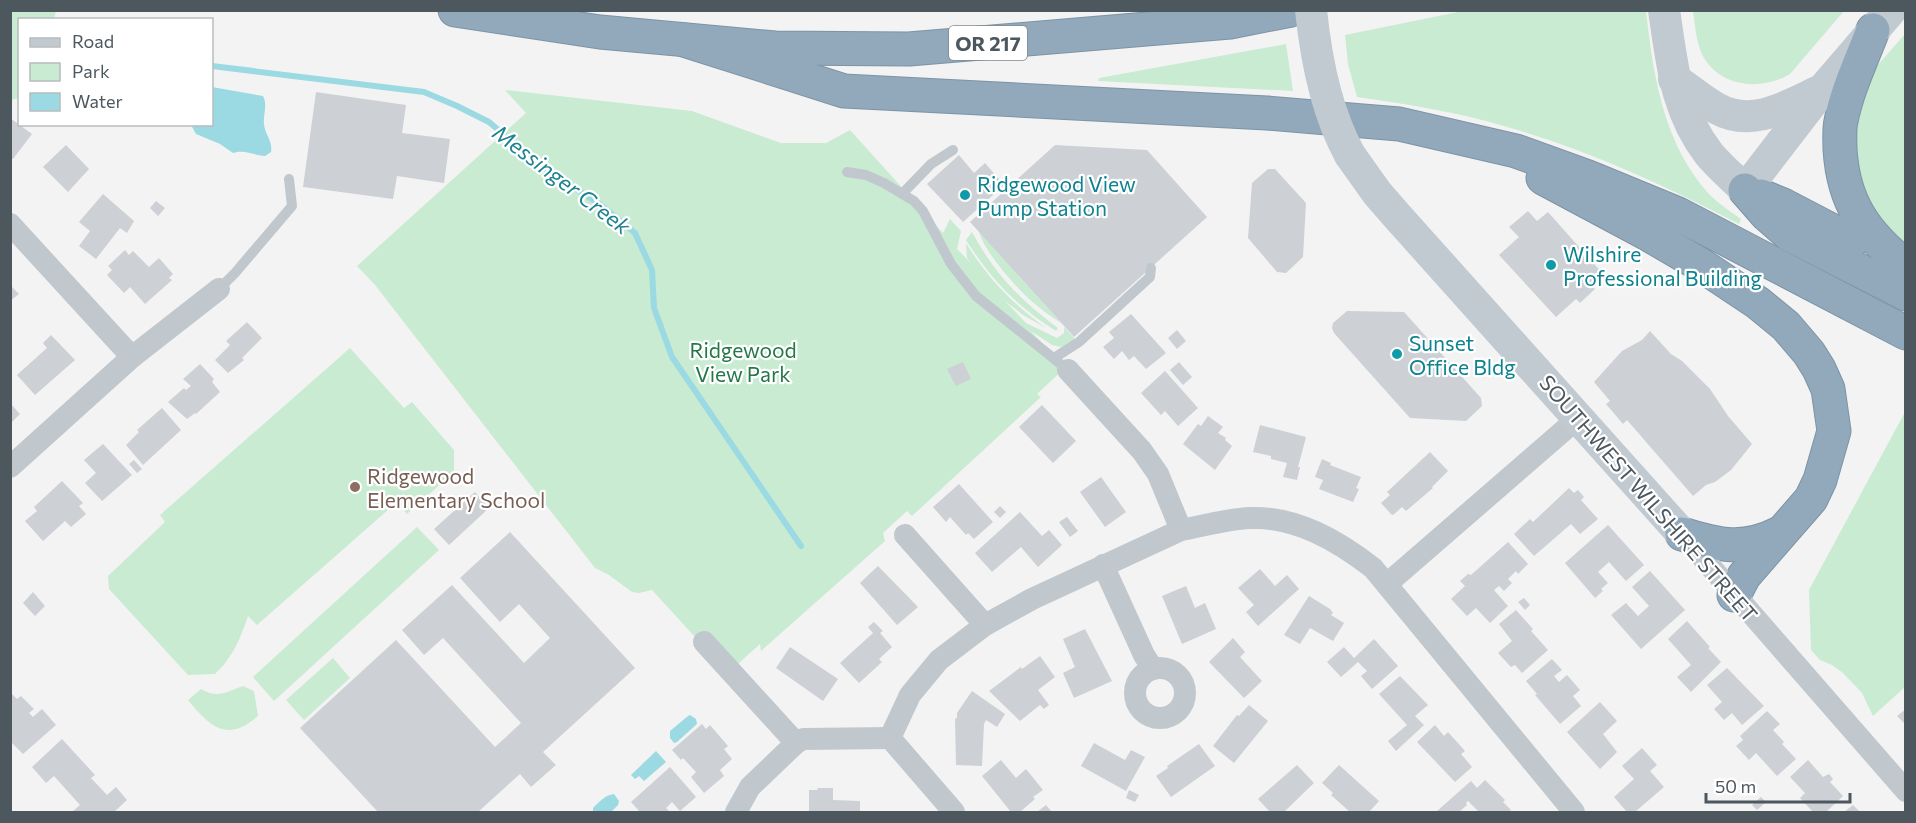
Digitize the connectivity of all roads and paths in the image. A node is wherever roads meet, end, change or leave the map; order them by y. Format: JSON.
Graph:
{"nodes":[{"id":1,"x":455,"y":10,"type":"edge"},
{"id":2,"x":1291,"y":10,"type":"edge"},
{"id":3,"x":1311,"y":10,"type":"edge"},
{"id":4,"x":1664,"y":10,"type":"edge"},
{"id":5,"x":1882,"y":20,"type":"edge"},
{"id":6,"x":684,"y":40,"type":"junction"},
{"id":7,"x":1674,"y":79,"type":"junction"},
{"id":8,"x":1824,"y":88,"type":"junction"},
{"id":9,"x":953,"y":150,"type":"dead end"},
{"id":10,"x":1516,"y":151,"type":"junction"},
{"id":11,"x":847,"y":172,"type":"dead end"},
{"id":12,"x":289,"y":179,"type":"dead end"},
{"id":13,"x":1745,"y":190,"type":"junction"},
{"id":14,"x":903,"y":193,"type":"junction"},
{"id":15,"x":10,"y":224,"type":"edge"},
{"id":16,"x":1905,"y":266,"type":"edge"},
{"id":17,"x":1151,"y":268,"type":"dead end"},
{"id":18,"x":219,"y":289,"type":"joint"},
{"id":19,"x":1905,"y":294,"type":"edge"},
{"id":20,"x":1905,"y":333,"type":"edge"},
{"id":21,"x":132,"y":357,"type":"junction"},
{"id":22,"x":1061,"y":364,"type":"junction"},
{"id":23,"x":1577,"y":419,"type":"junction"},
{"id":24,"x":10,"y":467,"type":"edge"},
{"id":25,"x":1181,"y":530,"type":"junction"},
{"id":26,"x":1780,"y":533,"type":"junction"},
{"id":27,"x":1682,"y":534,"type":"junction"},
{"id":28,"x":905,"y":535,"type":"dead end"},
{"id":29,"x":1103,"y":565,"type":"junction"},
{"id":30,"x":1388,"y":583,"type":"junction"},
{"id":31,"x":1734,"y":595,"type":"junction"},
{"id":32,"x":986,"y":625,"type":"junction"},
{"id":33,"x":704,"y":642,"type":"dead end"},
{"id":34,"x":1153,"y":669,"type":"dead end"},
{"id":35,"x":890,"y":738,"type":"junction"},
{"id":36,"x":796,"y":743,"type":"junction"},
{"id":37,"x":1905,"y":791,"type":"edge"},
{"id":38,"x":736,"y":813,"type":"edge"},
{"id":39,"x":954,"y":813,"type":"edge"},
{"id":40,"x":1574,"y":813,"type":"edge"}],
"edges":[{"from":1,"to":6,"type":"highway","number":"OR 217"},
{"from":2,"to":6,"type":"highway","number":"OR 217"},
{"from":3,"to":23,"type":"street","name":"SOUTHWEST WILSHIRE STREET","bridge":true},
{"from":4,"to":7,"type":"street"},
{"from":5,"to":8,"type":"street"},
{"from":5,"to":16,"type":"highway"},
{"from":6,"to":10,"type":"highway"},
{"from":7,"to":8,"type":"street"},
{"from":7,"to":13,"type":"street"},
{"from":8,"to":13,"type":"street"},
{"from":9,"to":14,"type":"lane"},
{"from":10,"to":20,"type":"highway"},
{"from":10,"to":26,"type":"highway"},
{"from":11,"to":14,"type":"lane"},
{"from":12,"to":18,"type":"lane"},
{"from":13,"to":16,"type":"highway"},
{"from":13,"to":19,"type":"highway"},
{"from":14,"to":22,"type":"lane"},
{"from":15,"to":21,"type":"street"},
{"from":17,"to":22,"type":"lane"},
{"from":18,"to":21,"type":"street"},
{"from":21,"to":24,"type":"street"},
{"from":22,"to":25,"type":"street"},
{"from":23,"to":27,"type":"street","name":"SOUTHWEST WILSHIRE STREET"},
{"from":23,"to":30,"type":"street"},
{"from":25,"to":29,"type":"street"},
{"from":25,"to":30,"type":"street"},
{"from":26,"to":27,"type":"highway"},
{"from":26,"to":31,"type":"highway"},
{"from":27,"to":31,"type":"street","name":"SOUTHWEST WILSHIRE STREET"},
{"from":28,"to":32,"type":"street"},
{"from":29,"to":32,"type":"street"},
{"from":29,"to":34,"type":"street"},
{"from":30,"to":40,"type":"street"},
{"from":31,"to":37,"type":"street","name":"SOUTHWEST WILSHIRE STREET"},
{"from":32,"to":35,"type":"street"},
{"from":33,"to":36,"type":"street"},
{"from":35,"to":36,"type":"street"},
{"from":35,"to":39,"type":"street"},
{"from":36,"to":38,"type":"street"}]}
